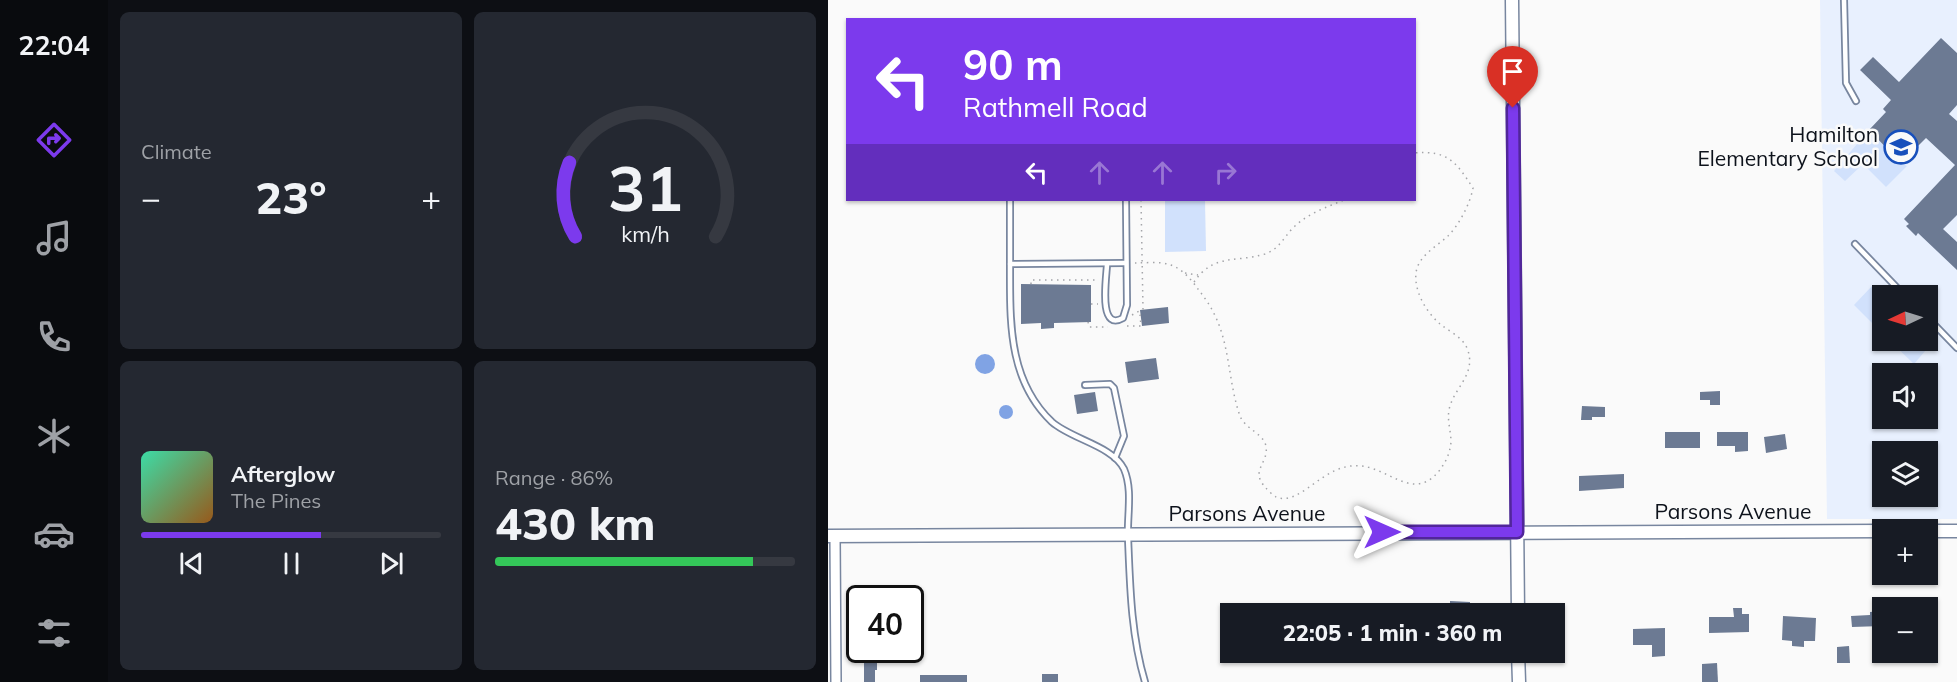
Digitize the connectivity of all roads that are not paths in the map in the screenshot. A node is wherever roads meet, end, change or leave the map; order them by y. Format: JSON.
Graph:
{"nodes":[{"id":1,"x":1512,"y":0,"type":"edge"},
{"id":2,"x":1844,"y":0,"type":"edge"},
{"id":3,"x":1856,"y":101,"type":"dead end"},
{"id":4,"x":1010,"y":201,"type":"edge"},
{"id":5,"x":1125,"y":201,"type":"edge"},
{"id":6,"x":1855,"y":244,"type":"dead end"},
{"id":7,"x":1010,"y":264,"type":"junction"},
{"id":8,"x":1107,"y":264,"type":"junction"},
{"id":9,"x":1125,"y":265,"type":"junction"},
{"id":10,"x":1894,"y":285,"type":"edge"},
{"id":11,"x":1938,"y":328,"type":"edge"},
{"id":12,"x":1957,"y":348,"type":"edge"},
{"id":13,"x":1085,"y":385,"type":"dead end"},
{"id":14,"x":1115,"y":458,"type":"junction"},
{"id":15,"x":1872,"y":531,"type":"edge"},
{"id":16,"x":1938,"y":531,"type":"edge"},
{"id":17,"x":1957,"y":531,"type":"edge"},
{"id":18,"x":1517,"y":532,"type":"junction"},
{"id":19,"x":1128,"y":534,"type":"junction"},
{"id":20,"x":831,"y":536,"type":"edge"},
{"id":21,"x":1518,"y":603,"type":"edge"},
{"id":22,"x":1518,"y":663,"type":"edge"},
{"id":23,"x":836,"y":682,"type":"edge"},
{"id":24,"x":1145,"y":682,"type":"edge"},
{"id":25,"x":1519,"y":682,"type":"edge"}],
"edges":[{"from":1,"to":18,"type":"street"},
{"from":2,"to":3,"type":"lane"},
{"from":4,"to":7,"type":"lane"},
{"from":5,"to":9,"type":"lane"},
{"from":6,"to":10,"type":"lane"},
{"from":7,"to":8,"type":"lane"},
{"from":7,"to":14,"type":"lane"},
{"from":8,"to":9,"type":"lane"},
{"from":8,"to":9,"type":"lane"},
{"from":11,"to":12,"type":"lane"},
{"from":13,"to":14,"type":"lane"},
{"from":14,"to":19,"type":"lane"},
{"from":15,"to":18,"type":"street","name":"Parsons Avenue"},
{"from":16,"to":17,"type":"street"},
{"from":18,"to":19,"type":"street","name":"Parsons Avenue"},
{"from":18,"to":21,"type":"street"},
{"from":19,"to":20,"type":"street","name":"Parsons Avenue"},
{"from":19,"to":24,"type":"lane"},
{"from":20,"to":23,"type":"street"},
{"from":22,"to":25,"type":"street"}]}
